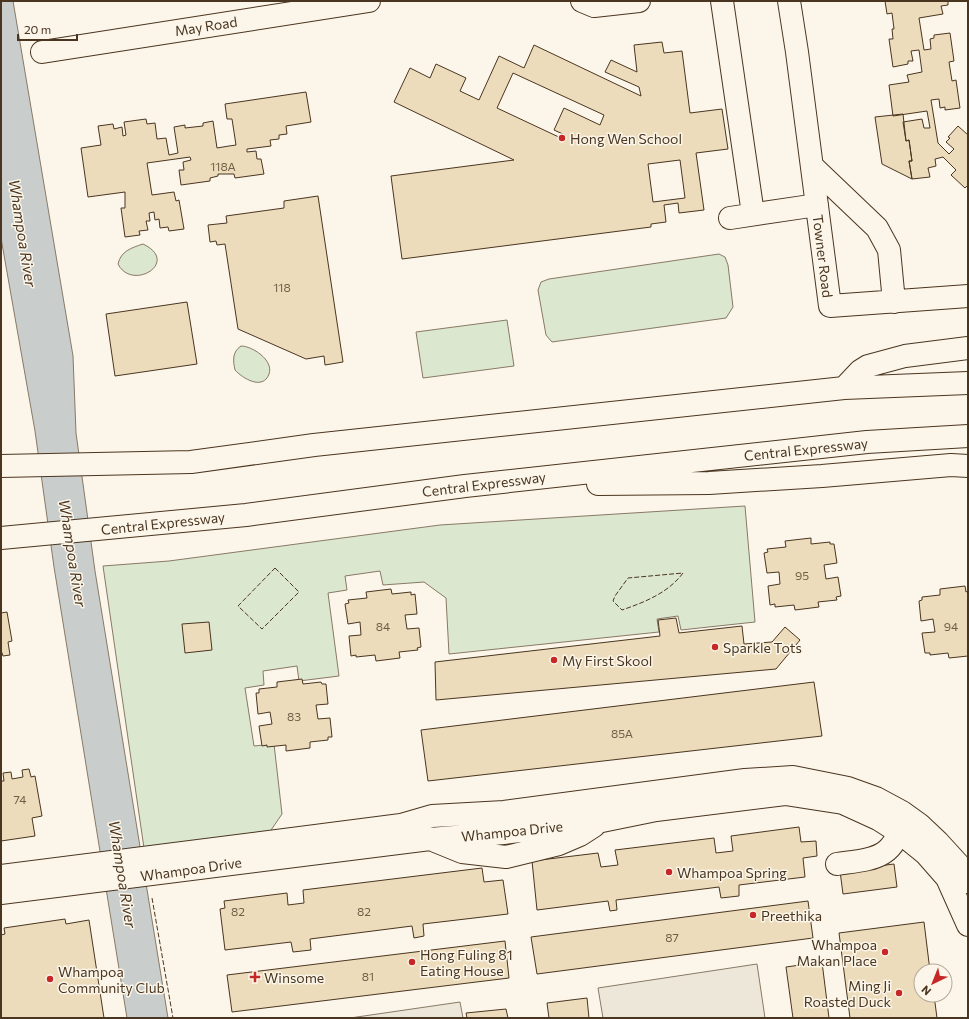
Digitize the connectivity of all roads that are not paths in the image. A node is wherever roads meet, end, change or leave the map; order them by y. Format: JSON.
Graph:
{"nodes":[{"id":1,"x":369,"y":1,"type":"edge"},
{"id":2,"x":582,"y":1,"type":"edge"},
{"id":3,"x":639,"y":1,"type":"edge"},
{"id":4,"x":722,"y":1,"type":"edge"},
{"id":5,"x":789,"y":1,"type":"edge"},
{"id":6,"x":42,"y":52,"type":"dead end"},
{"id":7,"x":812,"y":166,"type":"junction"},
{"id":8,"x":817,"y":205,"type":"junction"},
{"id":9,"x":753,"y":214,"type":"junction"},
{"id":10,"x":730,"y":218,"type":"dead end"},
{"id":11,"x":968,"y":296,"type":"edge"},
{"id":12,"x":894,"y":302,"type":"junction"},
{"id":13,"x":968,"y":348,"type":"edge"},
{"id":14,"x":968,"y":383,"type":"edge"},
{"id":15,"x":844,"y":388,"type":"junction"},
{"id":16,"x":968,"y":436,"type":"edge"},
{"id":17,"x":7,"y":466,"type":"edge"},
{"id":18,"x":968,"y":466,"type":"edge"},
{"id":19,"x":465,"y":486,"type":"junction"},
{"id":20,"x":1,"y":538,"type":"edge"},
{"id":21,"x":901,"y":822,"type":"junction"},
{"id":22,"x":837,"y":864,"type":"dead end"},
{"id":23,"x":155,"y":865,"type":"junction"},
{"id":24,"x":5,"y":872,"type":"edge"},
{"id":25,"x":76,"y":875,"type":"junction"},
{"id":26,"x":968,"y":882,"type":"edge"},
{"id":27,"x":1,"y":893,"type":"edge"},
{"id":28,"x":968,"y":925,"type":"edge"}],
"edges":[{"from":1,"to":6,"type":"main road","name":"May Road"},
{"from":2,"to":3,"type":"main road"},
{"from":4,"to":9,"type":"main road"},
{"from":5,"to":7,"type":"main road","name":"Towner Road"},
{"from":7,"to":8,"type":"main road","name":"Towner Road"},
{"from":7,"to":12,"type":"main road"},
{"from":8,"to":9,"type":"main road"},
{"from":8,"to":12,"type":"main road","name":"Towner Road"},
{"from":9,"to":10,"type":"main road"},
{"from":11,"to":12,"type":"main road","name":"Towner Road"},
{"from":13,"to":15,"type":"main road"},
{"from":14,"to":15,"type":"main road"},
{"from":15,"to":17,"type":"main road"},
{"from":16,"to":19,"type":"main road","name":"Central Expressway"},
{"from":18,"to":19,"type":"main road"},
{"from":19,"to":20,"type":"main road","name":"Central Expressway"},
{"from":21,"to":22,"type":"main road"},
{"from":21,"to":23,"type":"main road","name":"Whampoa Drive"},
{"from":21,"to":23,"type":"main road","name":"Whampoa Drive"},
{"from":21,"to":26,"type":"main road","name":"Whampoa Drive"},
{"from":21,"to":28,"type":"main road","name":"Whampoa Drive"},
{"from":23,"to":25,"type":"main road","name":"Whampoa Drive"},
{"from":24,"to":25,"type":"main road","name":"Whampoa Drive"},
{"from":25,"to":27,"type":"main road","name":"Whampoa Drive"}]}
